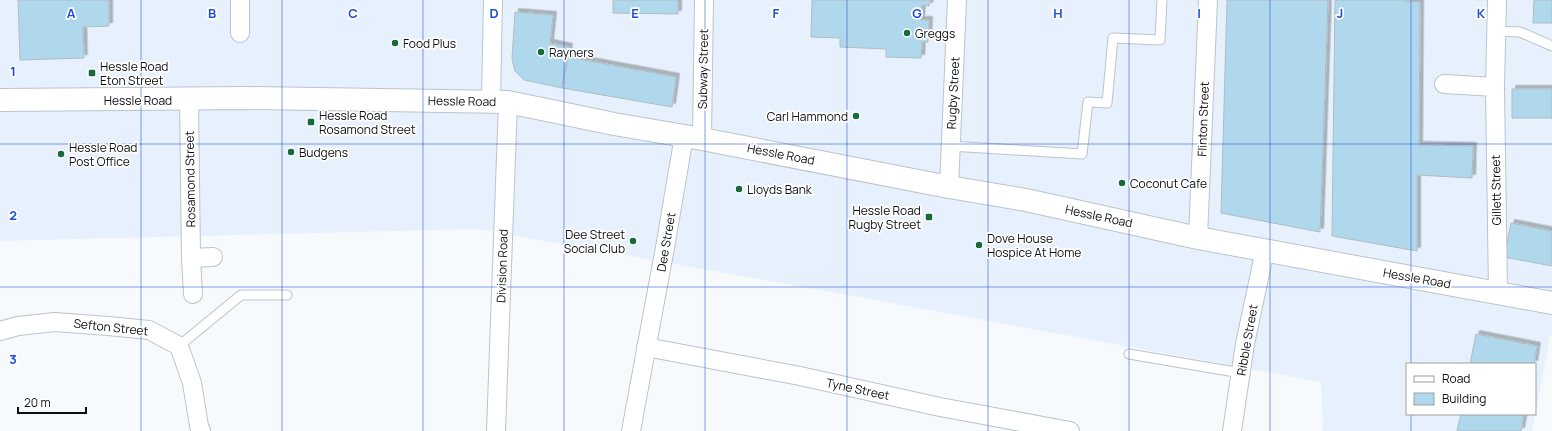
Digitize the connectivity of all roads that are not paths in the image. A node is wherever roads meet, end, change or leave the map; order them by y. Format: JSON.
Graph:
{"nodes":[{"id":1,"x":240,"y":0,"type":"edge"},
{"id":2,"x":493,"y":0,"type":"edge"},
{"id":3,"x":704,"y":0,"type":"edge"},
{"id":4,"x":957,"y":0,"type":"edge"},
{"id":5,"x":1162,"y":0,"type":"edge"},
{"id":6,"x":1208,"y":0,"type":"edge"},
{"id":7,"x":1497,"y":0,"type":"edge"},
{"id":8,"x":1496,"y":31,"type":"junction"},
{"id":9,"x":240,"y":33,"type":"dead end"},
{"id":10,"x":1552,"y":46,"type":"edge"},
{"id":11,"x":1444,"y":84,"type":"dead end"},
{"id":12,"x":1495,"y":87,"type":"junction"},
{"id":13,"x":189,"y":99,"type":"junction"},
{"id":14,"x":0,"y":100,"type":"edge"},
{"id":15,"x":500,"y":101,"type":"junction"},
{"id":16,"x":693,"y":138,"type":"junction"},
{"id":17,"x":950,"y":146,"type":"junction"},
{"id":18,"x":949,"y":187,"type":"junction"},
{"id":19,"x":1198,"y":238,"type":"junction"},
{"id":20,"x":1265,"y":250,"type":"junction"},
{"id":21,"x":214,"y":257,"type":"dead end"},
{"id":22,"x":191,"y":258,"type":"junction"},
{"id":23,"x":1498,"y":293,"type":"junction"},
{"id":24,"x":193,"y":294,"type":"dead end"},
{"id":25,"x":287,"y":295,"type":"dead end"},
{"id":26,"x":1552,"y":303,"type":"edge"},
{"id":27,"x":0,"y":331,"type":"edge"},
{"id":28,"x":179,"y":346,"type":"junction"},
{"id":29,"x":646,"y":347,"type":"junction"},
{"id":30,"x":1129,"y":354,"type":"dead end"},
{"id":31,"x":1241,"y":373,"type":"junction"},
{"id":32,"x":201,"y":431,"type":"edge"},
{"id":33,"x":496,"y":431,"type":"edge"},
{"id":34,"x":631,"y":431,"type":"edge"},
{"id":35,"x":1070,"y":431,"type":"edge"},
{"id":36,"x":1232,"y":431,"type":"edge"}],
"edges":[{"from":1,"to":9,"type":"street"},
{"from":2,"to":15,"type":"street","name":"Division Road"},
{"from":3,"to":16,"type":"street","name":"Subway Street"},
{"from":4,"to":17,"type":"street","name":"Rugby Street"},
{"from":5,"to":17,"type":"lane"},
{"from":6,"to":19,"type":"street","name":"Flinton Street"},
{"from":7,"to":8,"type":"street","name":"Gillett Street"},
{"from":8,"to":10,"type":"lane"},
{"from":8,"to":12,"type":"street","name":"Gillett Street"},
{"from":11,"to":12,"type":"street"},
{"from":12,"to":23,"type":"street","name":"Gillett Street"},
{"from":13,"to":14,"type":"street","name":"Hessle Road"},
{"from":13,"to":15,"type":"street","name":"Hessle Road"},
{"from":13,"to":22,"type":"street","name":"Rosamond Street"},
{"from":15,"to":16,"type":"street","name":"Hessle Road"},
{"from":15,"to":33,"type":"street","name":"Division Road"},
{"from":16,"to":18,"type":"street","name":"Hessle Road"},
{"from":16,"to":29,"type":"street","name":"Dee Street"},
{"from":17,"to":18,"type":"street","name":"Rugby Street"},
{"from":18,"to":19,"type":"street","name":"Hessle Road"},
{"from":19,"to":20,"type":"street","name":"Hessle Road"},
{"from":20,"to":23,"type":"street","name":"Hessle Road"},
{"from":20,"to":31,"type":"street","name":"Ribble Street"},
{"from":21,"to":22,"type":"street"},
{"from":22,"to":24,"type":"street","name":"Rosamond Street"},
{"from":23,"to":26,"type":"street","name":"Hessle Road"},
{"from":25,"to":28,"type":"lane"},
{"from":27,"to":28,"type":"street","name":"Sefton Street"},
{"from":28,"to":32,"type":"street"},
{"from":29,"to":34,"type":"street","name":"Dee Street"},
{"from":29,"to":35,"type":"street","name":"Tyne Street"},
{"from":30,"to":31,"type":"lane"},
{"from":31,"to":36,"type":"street","name":"Ribble Street"}]}
